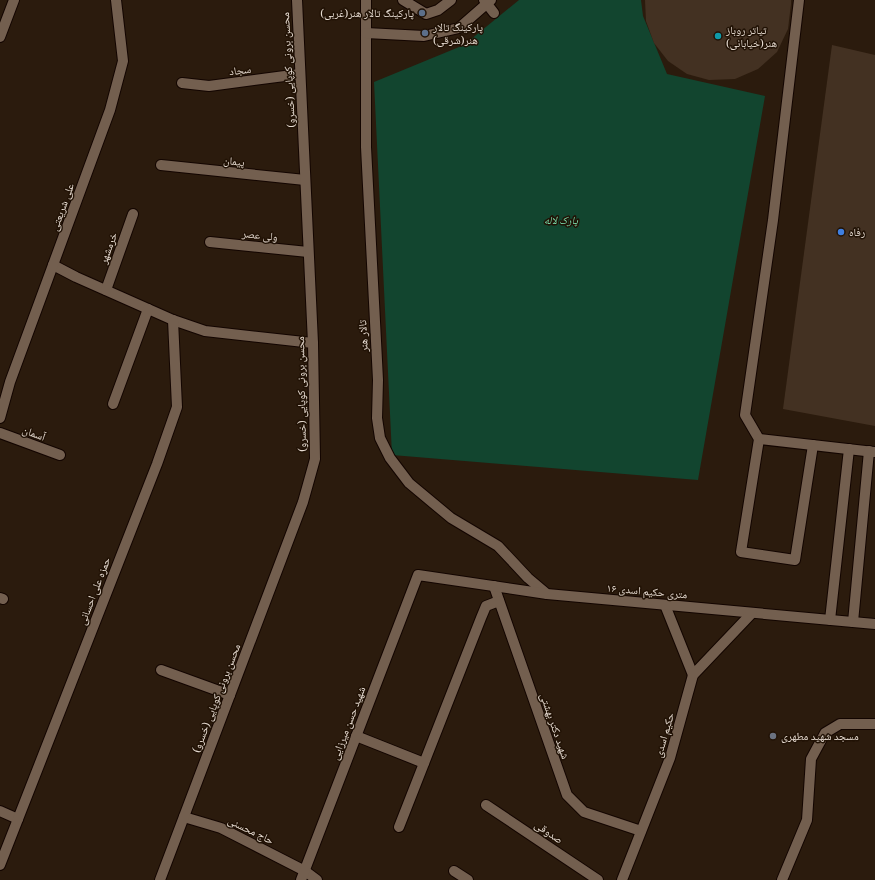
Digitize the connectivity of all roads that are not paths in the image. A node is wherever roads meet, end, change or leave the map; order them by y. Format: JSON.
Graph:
{"nodes":[{"id":1,"x":14,"y":0,"type":"edge"},
{"id":2,"x":116,"y":0,"type":"edge"},
{"id":3,"x":296,"y":0,"type":"edge"},
{"id":4,"x":366,"y":0,"type":"edge"},
{"id":5,"x":403,"y":0,"type":"edge"},
{"id":6,"x":451,"y":0,"type":"edge"},
{"id":7,"x":798,"y":0,"type":"edge"},
{"id":8,"x":487,"y":1,"type":"edge"},
{"id":9,"x":494,"y":13,"type":"dead end"},
{"id":10,"x":366,"y":33,"type":"junction"},
{"id":11,"x":0,"y":37,"type":"edge"},
{"id":12,"x":300,"y":74,"type":"junction"},
{"id":13,"x":182,"y":83,"type":"dead end"},
{"id":14,"x":161,"y":165,"type":"dead end"},
{"id":15,"x":305,"y":180,"type":"junction"},
{"id":16,"x":133,"y":214,"type":"dead end"},
{"id":17,"x":210,"y":242,"type":"dead end"},
{"id":18,"x":308,"y":252,"type":"junction"},
{"id":19,"x":53,"y":265,"type":"junction"},
{"id":20,"x":106,"y":290,"type":"junction"},
{"id":21,"x":148,"y":309,"type":"junction"},
{"id":22,"x":173,"y":320,"type":"junction"},
{"id":23,"x":313,"y":342,"type":"junction"},
{"id":24,"x":112,"y":404,"type":"dead end"},
{"id":25,"x":0,"y":418,"type":"edge"},
{"id":26,"x":0,"y":433,"type":"edge"},
{"id":27,"x":759,"y":439,"type":"junction"},
{"id":28,"x":813,"y":445,"type":"junction"},
{"id":29,"x":849,"y":449,"type":"junction"},
{"id":30,"x":872,"y":451,"type":"edge"},
{"id":31,"x":60,"y":455,"type":"dead end"},
{"id":32,"x":418,"y":575,"type":"joint"},
{"id":33,"x":494,"y":586,"type":"junction"},
{"id":34,"x":547,"y":594,"type":"junction"},
{"id":35,"x":499,"y":601,"type":"junction"},
{"id":36,"x":665,"y":605,"type":"junction"},
{"id":37,"x":752,"y":612,"type":"junction"},
{"id":38,"x":830,"y":620,"type":"junction"},
{"id":39,"x":853,"y":622,"type":"junction"},
{"id":40,"x":875,"y":624,"type":"edge"},
{"id":41,"x":161,"y":670,"type":"dead end"},
{"id":42,"x":693,"y":676,"type":"junction"},
{"id":43,"x":230,"y":695,"type":"junction"},
{"id":44,"x":875,"y":724,"type":"edge"},
{"id":45,"x":356,"y":736,"type":"junction"},
{"id":46,"x":424,"y":763,"type":"junction"},
{"id":47,"x":486,"y":805,"type":"dead end"},
{"id":48,"x":0,"y":811,"type":"edge"},
{"id":49,"x":184,"y":817,"type":"junction"},
{"id":50,"x":18,"y":819,"type":"junction"},
{"id":51,"x":399,"y":827,"type":"dead end"},
{"id":52,"x":641,"y":831,"type":"junction"},
{"id":53,"x":0,"y":865,"type":"edge"},
{"id":54,"x":454,"y":871,"type":"dead end"},
{"id":55,"x":303,"y":875,"type":"edge"},
{"id":56,"x":160,"y":880,"type":"edge"},
{"id":57,"x":317,"y":880,"type":"edge"},
{"id":58,"x":468,"y":880,"type":"edge"},
{"id":59,"x":598,"y":880,"type":"edge"},
{"id":60,"x":622,"y":880,"type":"edge"},
{"id":61,"x":782,"y":880,"type":"edge"}],
"edges":[{"from":1,"to":11,"type":"street"},
{"from":2,"to":19,"type":"street","name":"علی شریعتی"},
{"from":3,"to":12,"type":"street","name":"محسن برونی کوپایی (خسرو)"},
{"from":4,"to":10,"type":"street","name":"تالار هنر"},
{"from":5,"to":6,"type":"street"},
{"from":7,"to":27,"type":"street"},
{"from":8,"to":9,"type":"street"},
{"from":8,"to":10,"type":"street"},
{"from":10,"to":34,"type":"street","name":"تالار هنر"},
{"from":12,"to":13,"type":"street","name":"سجاد"},
{"from":12,"to":15,"type":"street","name":"محسن برونی کوپایی (خسرو)"},
{"from":14,"to":15,"type":"street","name":"پیمان"},
{"from":15,"to":18,"type":"street","name":"محسن برونی کوپایی (خسرو)"},
{"from":16,"to":20,"type":"street","name":"خرمشهر"},
{"from":17,"to":18,"type":"street","name":"ولی عصر"},
{"from":18,"to":23,"type":"street","name":"محسن برونی کوپایی (خسرو)"},
{"from":19,"to":20,"type":"street"},
{"from":19,"to":25,"type":"street","name":"علی شریعتی"},
{"from":20,"to":21,"type":"street"},
{"from":21,"to":22,"type":"street"},
{"from":21,"to":24,"type":"street"},
{"from":22,"to":23,"type":"street"},
{"from":22,"to":50,"type":"street","name":"حمزه علی احسانی"},
{"from":23,"to":43,"type":"street","name":"محسن برونی کوپایی (خسرو)"},
{"from":26,"to":31,"type":"street","name":"آسمان"},
{"from":27,"to":28,"type":"street"},
{"from":27,"to":28,"type":"street"},
{"from":28,"to":29,"type":"street"},
{"from":29,"to":30,"type":"street"},
{"from":29,"to":38,"type":"street"},
{"from":30,"to":39,"type":"street"},
{"from":32,"to":33,"type":"street","name":"۱۶ متری حکیم اسدی"},
{"from":32,"to":45,"type":"street","name":"شهید حسن میرزایی"},
{"from":33,"to":34,"type":"street","name":"۱۶ متری حکیم اسدی"},
{"from":33,"to":35,"type":"street","name":"شهید دکتر بهشتی"},
{"from":34,"to":36,"type":"street","name":"۱۶ متری حکیم اسدی"},
{"from":35,"to":46,"type":"street"},
{"from":35,"to":52,"type":"street","name":"شهید دکتر بهشتی"},
{"from":36,"to":37,"type":"street","name":"۱۶ متری حکیم اسدی"},
{"from":36,"to":42,"type":"street"},
{"from":37,"to":38,"type":"street","name":"۱۶ متری حکیم اسدی"},
{"from":37,"to":42,"type":"street","name":"حکیم اسدی"},
{"from":38,"to":39,"type":"street","name":"۱۶ متری حکیم اسدی"},
{"from":39,"to":40,"type":"street","name":"۱۶ متری حکیم اسدی"},
{"from":41,"to":43,"type":"street"},
{"from":42,"to":52,"type":"street","name":"حکیم اسدی"},
{"from":43,"to":49,"type":"street","name":"محسن برونی کوپایی (خسرو)"},
{"from":44,"to":61,"type":"street"},
{"from":45,"to":46,"type":"street"},
{"from":45,"to":55,"type":"street","name":"شهید حسن میرزایی"},
{"from":46,"to":51,"type":"street"},
{"from":47,"to":59,"type":"street","name":"صدوقی"},
{"from":48,"to":50,"type":"street"},
{"from":49,"to":55,"type":"street","name":"حاج محسنی"},
{"from":49,"to":56,"type":"street","name":"محسن برونی کوپایی (خسرو)"},
{"from":50,"to":53,"type":"street","name":"حمزه علی احسانی"},
{"from":52,"to":60,"type":"street","name":"حکیم اسدی"},
{"from":54,"to":58,"type":"street"},
{"from":55,"to":57,"type":"street","name":"حاج محسنی"}]}
